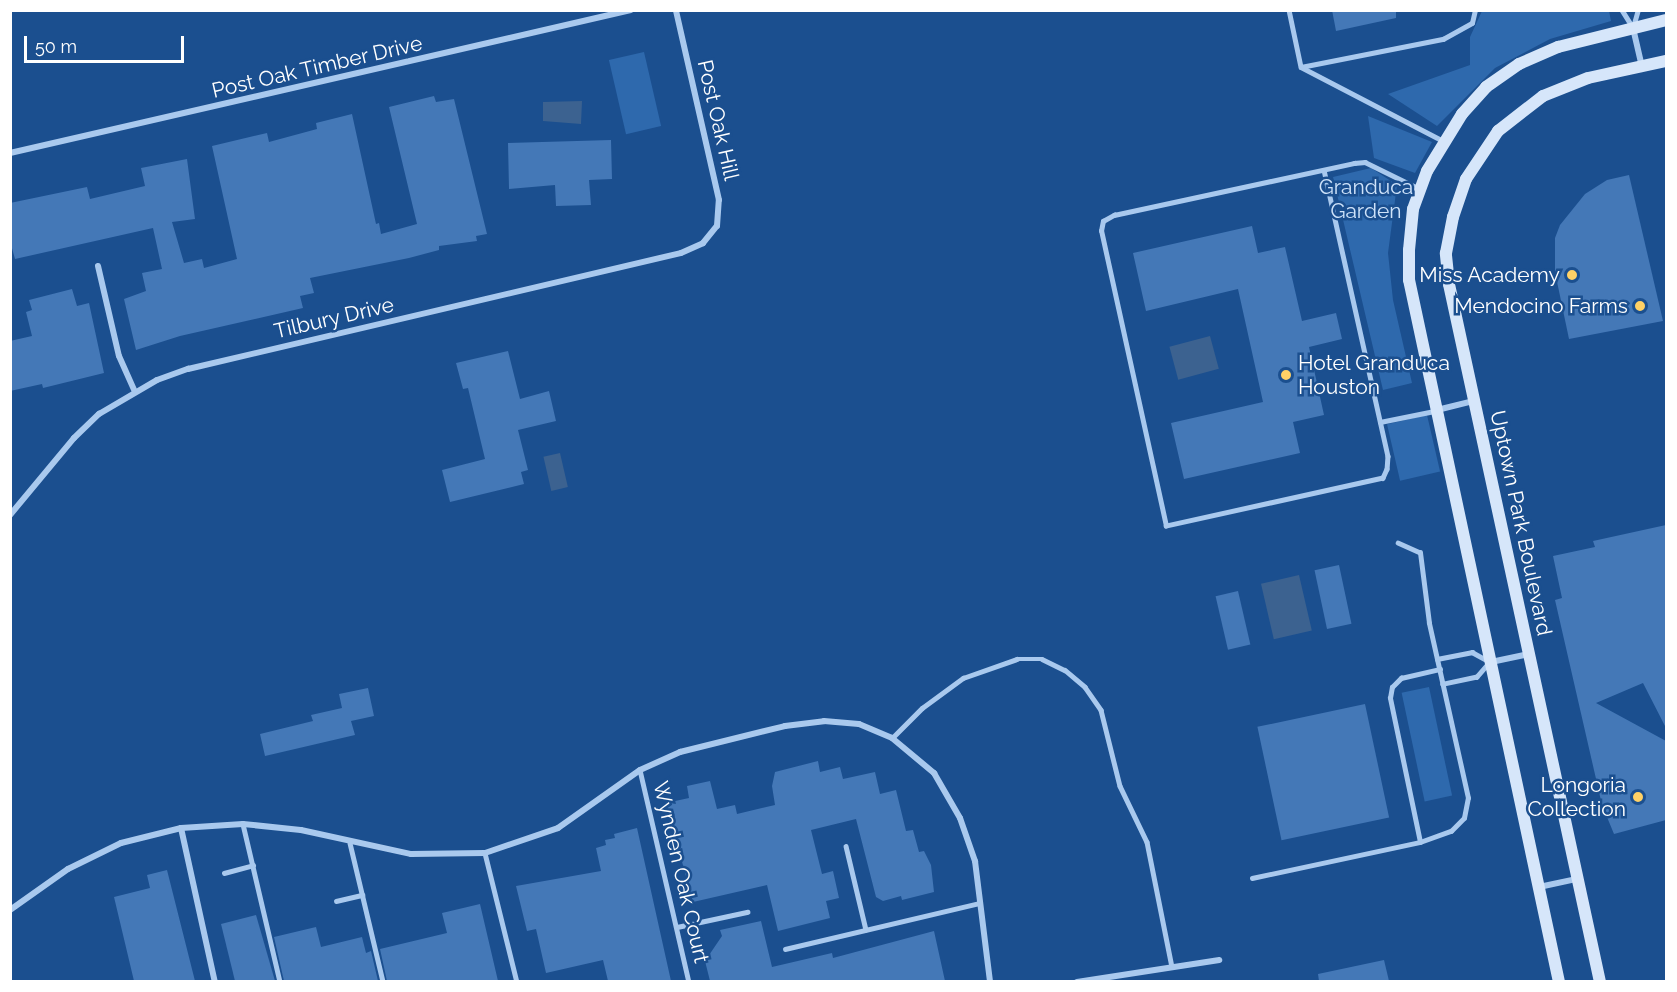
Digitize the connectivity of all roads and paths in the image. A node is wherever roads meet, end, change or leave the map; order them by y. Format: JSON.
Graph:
{"nodes":[{"id":1,"x":631,"y":10,"type":"edge"},
{"id":2,"x":676,"y":10,"type":"edge"},
{"id":3,"x":1289,"y":10,"type":"edge"},
{"id":4,"x":1475,"y":10,"type":"edge"},
{"id":5,"x":1622,"y":10,"type":"edge"},
{"id":6,"x":1638,"y":10,"type":"edge"},
{"id":7,"x":1666,"y":20,"type":"edge"},
{"id":8,"x":1633,"y":27,"type":"junction"},
{"id":9,"x":1666,"y":61,"type":"edge"},
{"id":10,"x":1301,"y":66,"type":"junction"},
{"id":11,"x":1642,"y":66,"type":"junction"},
{"id":12,"x":1443,"y":141,"type":"junction"},
{"id":13,"x":10,"y":153,"type":"edge"},
{"id":14,"x":1324,"y":170,"type":"junction"},
{"id":15,"x":1419,"y":188,"type":"junction"},
{"id":16,"x":711,"y":235,"type":"joint"},
{"id":17,"x":98,"y":266,"type":"dead end"},
{"id":18,"x":135,"y":392,"type":"junction"},
{"id":19,"x":1476,"y":401,"type":"junction"},
{"id":20,"x":1437,"y":410,"type":"junction"},
{"id":21,"x":1380,"y":422,"type":"junction"},
{"id":22,"x":10,"y":516,"type":"edge"},
{"id":23,"x":1398,"y":543,"type":"dead end"},
{"id":24,"x":1528,"y":654,"type":"junction"},
{"id":25,"x":1437,"y":659,"type":"junction"},
{"id":26,"x":1491,"y":662,"type":"junction"},
{"id":27,"x":1440,"y":669,"type":"junction"},
{"id":28,"x":1443,"y":684,"type":"junction"},
{"id":29,"x":892,"y":738,"type":"junction"},
{"id":30,"x":640,"y":770,"type":"junction"},
{"id":31,"x":243,"y":824,"type":"junction"},
{"id":32,"x":181,"y":828,"type":"junction"},
{"id":33,"x":1420,"y":842,"type":"junction"},
{"id":34,"x":350,"y":843,"type":"junction"},
{"id":35,"x":846,"y":846,"type":"dead end"},
{"id":36,"x":485,"y":853,"type":"junction"},
{"id":37,"x":253,"y":865,"type":"junction"},
{"id":38,"x":224,"y":873,"type":"dead end"},
{"id":39,"x":1252,"y":878,"type":"dead end"},
{"id":40,"x":1578,"y":879,"type":"junction"},
{"id":41,"x":1539,"y":887,"type":"junction"},
{"id":42,"x":362,"y":895,"type":"junction"},
{"id":43,"x":336,"y":902,"type":"dead end"},
{"id":44,"x":980,"y":903,"type":"junction"},
{"id":45,"x":10,"y":910,"type":"edge"},
{"id":46,"x":747,"y":912,"type":"dead end"},
{"id":47,"x":677,"y":927,"type":"junction"},
{"id":48,"x":866,"y":930,"type":"junction"},
{"id":49,"x":785,"y":949,"type":"dead end"},
{"id":50,"x":1219,"y":960,"type":"dead end"},
{"id":51,"x":1172,"y":967,"type":"junction"},
{"id":52,"x":214,"y":981,"type":"edge"},
{"id":53,"x":280,"y":981,"type":"edge"},
{"id":54,"x":382,"y":981,"type":"edge"},
{"id":55,"x":517,"y":981,"type":"edge"},
{"id":56,"x":689,"y":981,"type":"edge"},
{"id":57,"x":990,"y":981,"type":"edge"},
{"id":58,"x":1077,"y":981,"type":"edge"},
{"id":59,"x":1559,"y":981,"type":"edge"},
{"id":60,"x":1600,"y":981,"type":"edge"}],
"edges":[{"from":1,"to":13,"type":"street","name":"Post Oak Timber Drive"},
{"from":2,"to":16,"type":"street","name":"Post Oak Hill"},
{"from":3,"to":10,"type":"lane"},
{"from":4,"to":10,"type":"lane"},
{"from":5,"to":8,"type":"lane"},
{"from":6,"to":8,"type":"lane"},
{"from":7,"to":8,"type":"street"},
{"from":8,"to":11,"type":"street"},
{"from":8,"to":12,"type":"street"},
{"from":9,"to":11,"type":"street","name":"Uptown Park Boulevard"},
{"from":10,"to":12,"type":"lane"},
{"from":11,"to":19,"type":"street","name":"Uptown Park Boulevard"},
{"from":12,"to":15,"type":"street"},
{"from":14,"to":15,"type":"lane"},
{"from":14,"to":21,"type":"lane"},
{"from":14,"to":21,"type":"lane"},
{"from":15,"to":20,"type":"street"},
{"from":16,"to":18,"type":"street","name":"Tilbury Drive"},
{"from":17,"to":18,"type":"street"},
{"from":18,"to":22,"type":"street","name":"Tilbury Drive"},
{"from":19,"to":20,"type":"street","name":"Uptown Park Boulevard"},
{"from":19,"to":24,"type":"street","name":"Uptown Park Boulevard"},
{"from":20,"to":21,"type":"lane"},
{"from":20,"to":26,"type":"street"},
{"from":23,"to":25,"type":"lane"},
{"from":24,"to":26,"type":"street","name":"Uptown Park Boulevard"},
{"from":24,"to":40,"type":"street","name":"Uptown Park Boulevard"},
{"from":25,"to":26,"type":"lane"},
{"from":25,"to":27,"type":"lane"},
{"from":26,"to":28,"type":"lane"},
{"from":26,"to":41,"type":"street"},
{"from":27,"to":28,"type":"lane"},
{"from":27,"to":33,"type":"lane"},
{"from":28,"to":33,"type":"lane"},
{"from":29,"to":30,"type":"street"},
{"from":29,"to":44,"type":"street"},
{"from":29,"to":51,"type":"lane"},
{"from":30,"to":36,"type":"street"},
{"from":30,"to":47,"type":"lane","name":"Wynden Oak Court"},
{"from":31,"to":32,"type":"street"},
{"from":31,"to":34,"type":"street"},
{"from":31,"to":37,"type":"lane"},
{"from":32,"to":45,"type":"street"},
{"from":32,"to":52,"type":"street"},
{"from":33,"to":39,"type":"lane"},
{"from":34,"to":36,"type":"street"},
{"from":34,"to":42,"type":"lane"},
{"from":35,"to":48,"type":"lane"},
{"from":36,"to":55,"type":"lane"},
{"from":37,"to":38,"type":"lane"},
{"from":37,"to":53,"type":"lane"},
{"from":40,"to":41,"type":"street"},
{"from":40,"to":60,"type":"street","name":"Uptown Park Boulevard"},
{"from":41,"to":59,"type":"street"},
{"from":42,"to":43,"type":"lane"},
{"from":42,"to":54,"type":"lane"},
{"from":44,"to":48,"type":"lane"},
{"from":44,"to":57,"type":"street"},
{"from":46,"to":47,"type":"lane"},
{"from":47,"to":56,"type":"lane","name":"Wynden Oak Court"},
{"from":48,"to":49,"type":"lane"},
{"from":50,"to":51,"type":"street"},
{"from":51,"to":58,"type":"street"}]}
